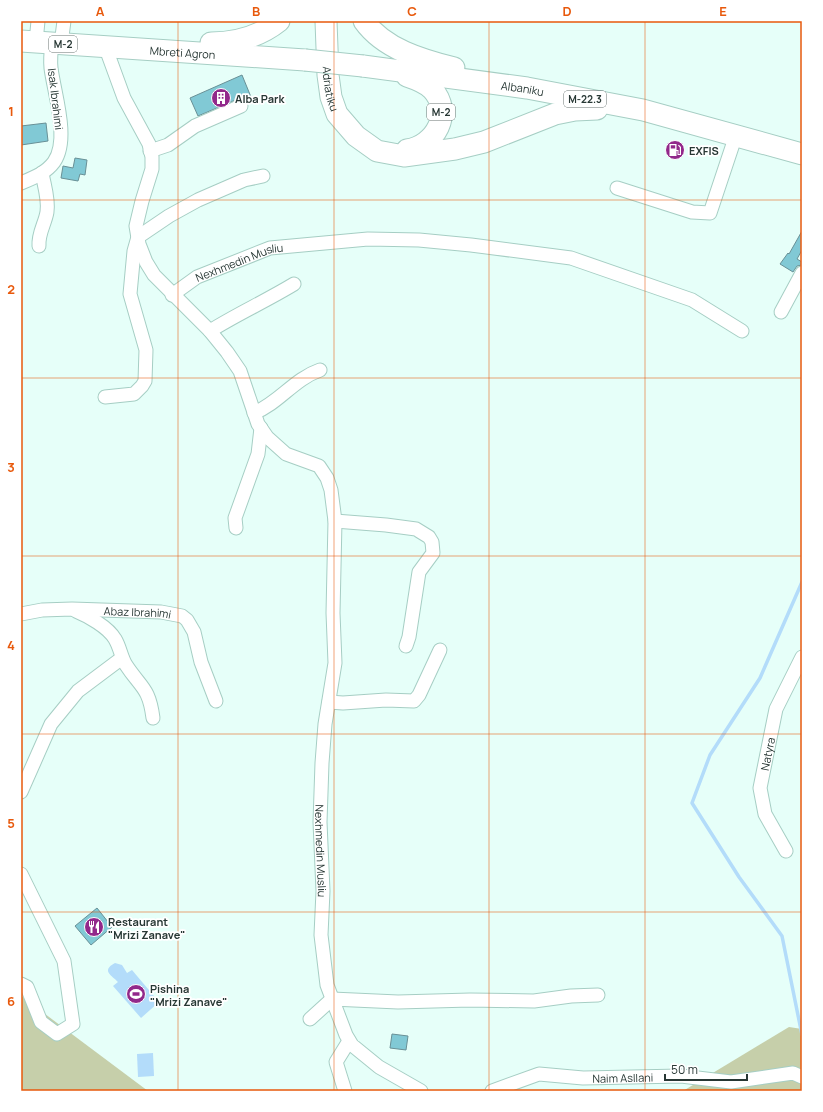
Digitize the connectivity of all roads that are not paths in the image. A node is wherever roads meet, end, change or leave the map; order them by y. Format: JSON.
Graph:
{"nodes":[{"id":1,"x":38,"y":21,"type":"edge"},
{"id":2,"x":64,"y":21,"type":"edge"},
{"id":3,"x":279,"y":21,"type":"edge"},
{"id":4,"x":326,"y":21,"type":"edge"},
{"id":5,"x":364,"y":21,"type":"edge"},
{"id":6,"x":42,"y":42,"type":"edge"},
{"id":7,"x":105,"y":46,"type":"junction"},
{"id":8,"x":158,"y":49,"type":"junction"},
{"id":9,"x":305,"y":60,"type":"joint"},
{"id":10,"x":363,"y":66,"type":"junction"},
{"id":11,"x":567,"y":96,"type":"junction"},
{"id":12,"x":241,"y":106,"type":"dead end"},
{"id":13,"x":643,"y":110,"type":"junction"},
{"id":14,"x":736,"y":135,"type":"junction"},
{"id":15,"x":365,"y":144,"type":"junction"},
{"id":16,"x":150,"y":151,"type":"junction"},
{"id":17,"x":802,"y":154,"type":"edge"},
{"id":18,"x":42,"y":173,"type":"junction"},
{"id":19,"x":263,"y":176,"type":"dead end"},
{"id":20,"x":21,"y":183,"type":"edge"},
{"id":21,"x":617,"y":188,"type":"dead end"},
{"id":22,"x":138,"y":237,"type":"junction"},
{"id":23,"x":39,"y":246,"type":"dead end"},
{"id":24,"x":802,"y":273,"type":"edge"},
{"id":25,"x":294,"y":284,"type":"dead end"},
{"id":26,"x":172,"y":295,"type":"junction"},
{"id":27,"x":781,"y":312,"type":"dead end"},
{"id":28,"x":210,"y":331,"type":"junction"},
{"id":29,"x":742,"y":331,"type":"dead end"},
{"id":30,"x":320,"y":370,"type":"dead end"},
{"id":31,"x":105,"y":397,"type":"dead end"},
{"id":32,"x":254,"y":413,"type":"junction"},
{"id":33,"x":261,"y":428,"type":"junction"},
{"id":34,"x":335,"y":521,"type":"junction"},
{"id":35,"x":236,"y":528,"type":"dead end"},
{"id":36,"x":72,"y":609,"type":"junction"},
{"id":37,"x":21,"y":614,"type":"edge"},
{"id":38,"x":406,"y":646,"type":"dead end"},
{"id":39,"x":440,"y":650,"type":"dead end"},
{"id":40,"x":802,"y":657,"type":"edge"},
{"id":41,"x":122,"y":658,"type":"junction"},
{"id":42,"x":216,"y":701,"type":"dead end"},
{"id":43,"x":329,"y":702,"type":"junction"},
{"id":44,"x":152,"y":718,"type":"dead end"},
{"id":45,"x":21,"y":792,"type":"edge"},
{"id":46,"x":786,"y":851,"type":"dead end"},
{"id":47,"x":21,"y":874,"type":"edge"},
{"id":48,"x":21,"y":984,"type":"edge"},
{"id":49,"x":598,"y":995,"type":"dead end"},
{"id":50,"x":332,"y":999,"type":"junction"},
{"id":51,"x":310,"y":1019,"type":"dead end"},
{"id":52,"x":349,"y":1041,"type":"junction"},
{"id":53,"x":802,"y":1077,"type":"edge"},
{"id":54,"x":422,"y":1090,"type":"edge"},
{"id":55,"x":345,"y":1091,"type":"edge"},
{"id":56,"x":492,"y":1091,"type":"edge"}],
"edges":[{"from":1,"to":6,"type":"street"},
{"from":2,"to":6,"type":"street"},
{"from":3,"to":8,"type":"main road","number":"M-2"},
{"from":4,"to":15,"type":"main road","name":"Adriatiku"},
{"from":5,"to":11,"type":"main road"},
{"from":6,"to":7,"type":"main road","name":"Mbreti Agron","number":"M-2"},
{"from":6,"to":18,"type":"street","name":"Isak Ibrahimi"},
{"from":7,"to":8,"type":"main road","name":"Mbreti Agron","number":"M-2"},
{"from":7,"to":16,"type":"street","name":"Nexhmedin Musliu"},
{"from":8,"to":9,"type":"main road","name":"Mbreti Agron","number":"M-2"},
{"from":9,"to":10,"type":"main road","name":"Albaniku","number":"M-2","bridge":true},
{"from":10,"to":11,"type":"main road","name":"Albaniku","number":"M-22.3"},
{"from":10,"to":15,"type":"main road","number":"M-2"},
{"from":11,"to":13,"type":"main road","name":"Albaniku","number":"M-22.3"},
{"from":12,"to":16,"type":"street"},
{"from":13,"to":14,"type":"main road","name":"Albaniku","number":"M-22.3"},
{"from":13,"to":15,"type":"main road","name":"Adriatiku"},
{"from":14,"to":17,"type":"main road","name":"Albaniku","number":"M-22.3"},
{"from":14,"to":21,"type":"street"},
{"from":16,"to":22,"type":"street","name":"Nexhmedin Musliu"},
{"from":18,"to":20,"type":"street","name":"Isak Ibrahimi"},
{"from":18,"to":23,"type":"street"},
{"from":19,"to":22,"type":"street"},
{"from":22,"to":26,"type":"street","name":"Nexhmedin Musliu"},
{"from":22,"to":31,"type":"street","name":"Nexhmedin Musliu"},
{"from":24,"to":27,"type":"street"},
{"from":25,"to":28,"type":"street"},
{"from":26,"to":28,"type":"street","name":"Nexhmedin Musliu"},
{"from":26,"to":29,"type":"street","name":"Nexhmedin Musliu"},
{"from":28,"to":32,"type":"street","name":"Nexhmedin Musliu"},
{"from":30,"to":32,"type":"street"},
{"from":32,"to":33,"type":"street","name":"Nexhmedin Musliu"},
{"from":33,"to":34,"type":"street","name":"Nexhmedin Musliu"},
{"from":33,"to":35,"type":"street"},
{"from":34,"to":38,"type":"street"},
{"from":34,"to":43,"type":"street","name":"Nexhmedin Musliu"},
{"from":36,"to":37,"type":"street","name":"Abaz Ibrahimi"},
{"from":36,"to":41,"type":"street","name":"Abaz Ibrahimi"},
{"from":36,"to":42,"type":"street","name":"Abaz Ibrahimi"},
{"from":39,"to":43,"type":"street"},
{"from":40,"to":46,"type":"street","name":"Natyra"},
{"from":41,"to":44,"type":"street","name":"Abaz Ibrahimi"},
{"from":41,"to":45,"type":"street"},
{"from":43,"to":50,"type":"street","name":"Nexhmedin Musliu"},
{"from":47,"to":48,"type":"street"},
{"from":49,"to":50,"type":"street"},
{"from":50,"to":51,"type":"street"},
{"from":50,"to":52,"type":"street","name":"Nexhmedin Musliu"},
{"from":52,"to":54,"type":"street","name":"Nexhmedin Musliu"},
{"from":52,"to":55,"type":"street"},
{"from":53,"to":56,"type":"street","name":"Naim Asllani"}]}
